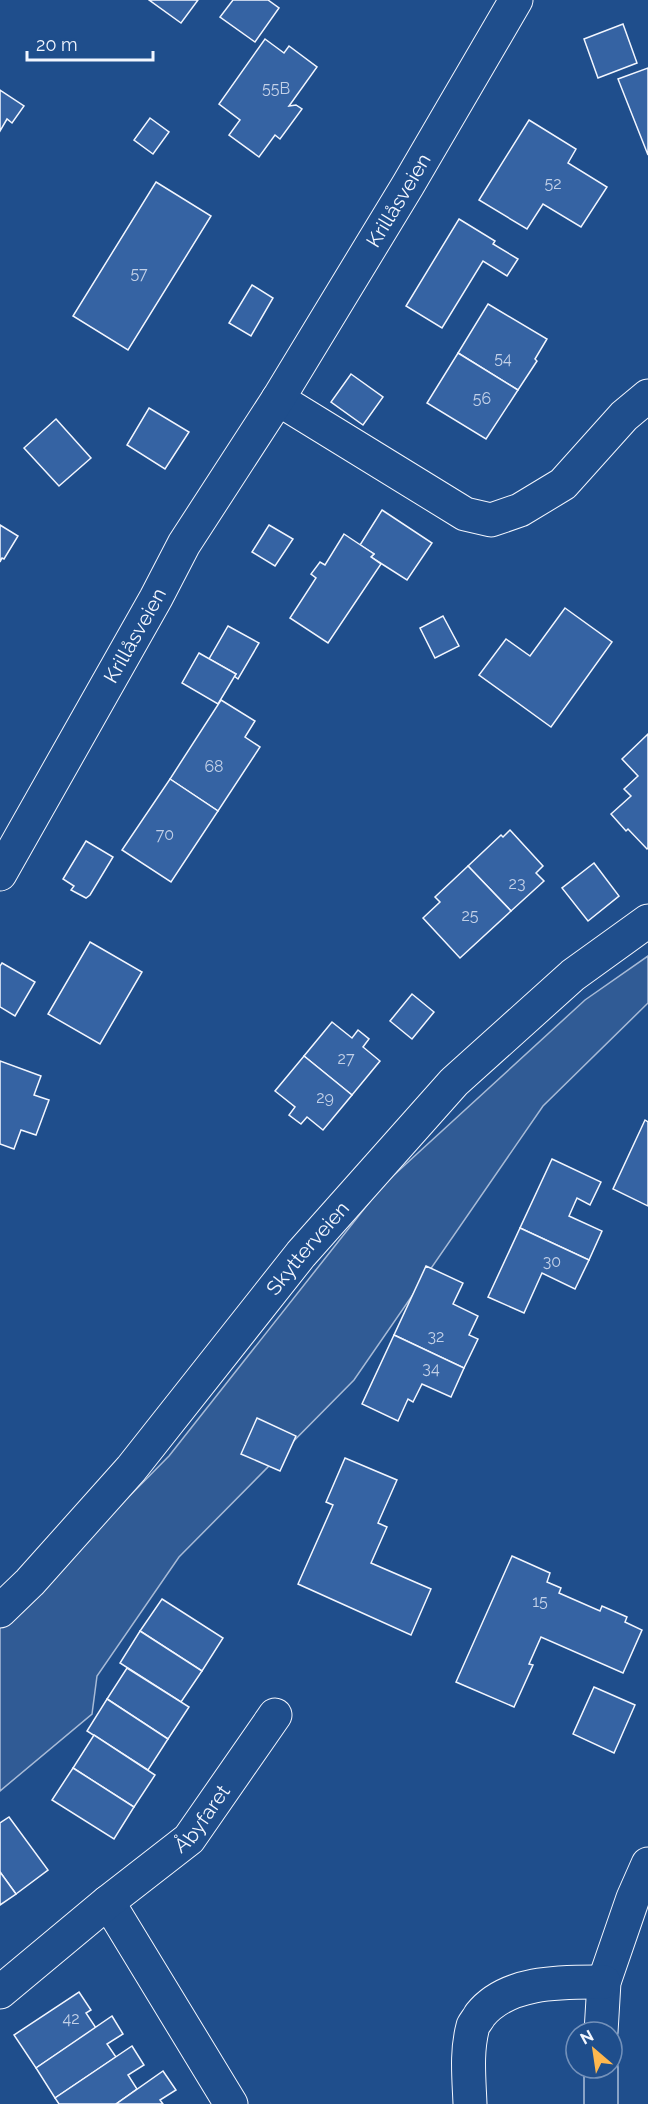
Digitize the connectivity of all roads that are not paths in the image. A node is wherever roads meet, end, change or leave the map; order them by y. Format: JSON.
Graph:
{"nodes":[{"id":1,"x":516,"y":0,"type":"edge"},
{"id":2,"x":648,"y":396,"type":"edge"},
{"id":3,"x":278,"y":399,"type":"junction"},
{"id":4,"x":0,"y":874,"type":"edge"},
{"id":5,"x":648,"y":921,"type":"edge"},
{"id":6,"x":0,"y":1611,"type":"edge"},
{"id":7,"x":275,"y":1715,"type":"dead end"},
{"id":8,"x":648,"y":1864,"type":"edge"},
{"id":9,"x":108,"y":1902,"type":"junction"},
{"id":10,"x":604,"y":1982,"type":"junction"},
{"id":11,"x":0,"y":1992,"type":"edge"},
{"id":12,"x":602,"y":2020,"type":"edge"},
{"id":13,"x":601,"y":2080,"type":"edge"},
{"id":14,"x":231,"y":2104,"type":"edge"},
{"id":15,"x":470,"y":2104,"type":"edge"},
{"id":16,"x":601,"y":2104,"type":"edge"}],
"edges":[{"from":1,"to":3,"type":"street","name":"Krillåsveien"},
{"from":2,"to":3,"type":"street"},
{"from":3,"to":4,"type":"street","name":"Krillåsveien"},
{"from":5,"to":6,"type":"street","name":"Skytterveien"},
{"from":7,"to":9,"type":"street","name":"Åbyfaret"},
{"from":8,"to":10,"type":"street"},
{"from":9,"to":11,"type":"street","name":"Åbyfaret"},
{"from":9,"to":14,"type":"street"},
{"from":10,"to":12,"type":"street"},
{"from":10,"to":15,"type":"street"},
{"from":13,"to":16,"type":"street"}]}
